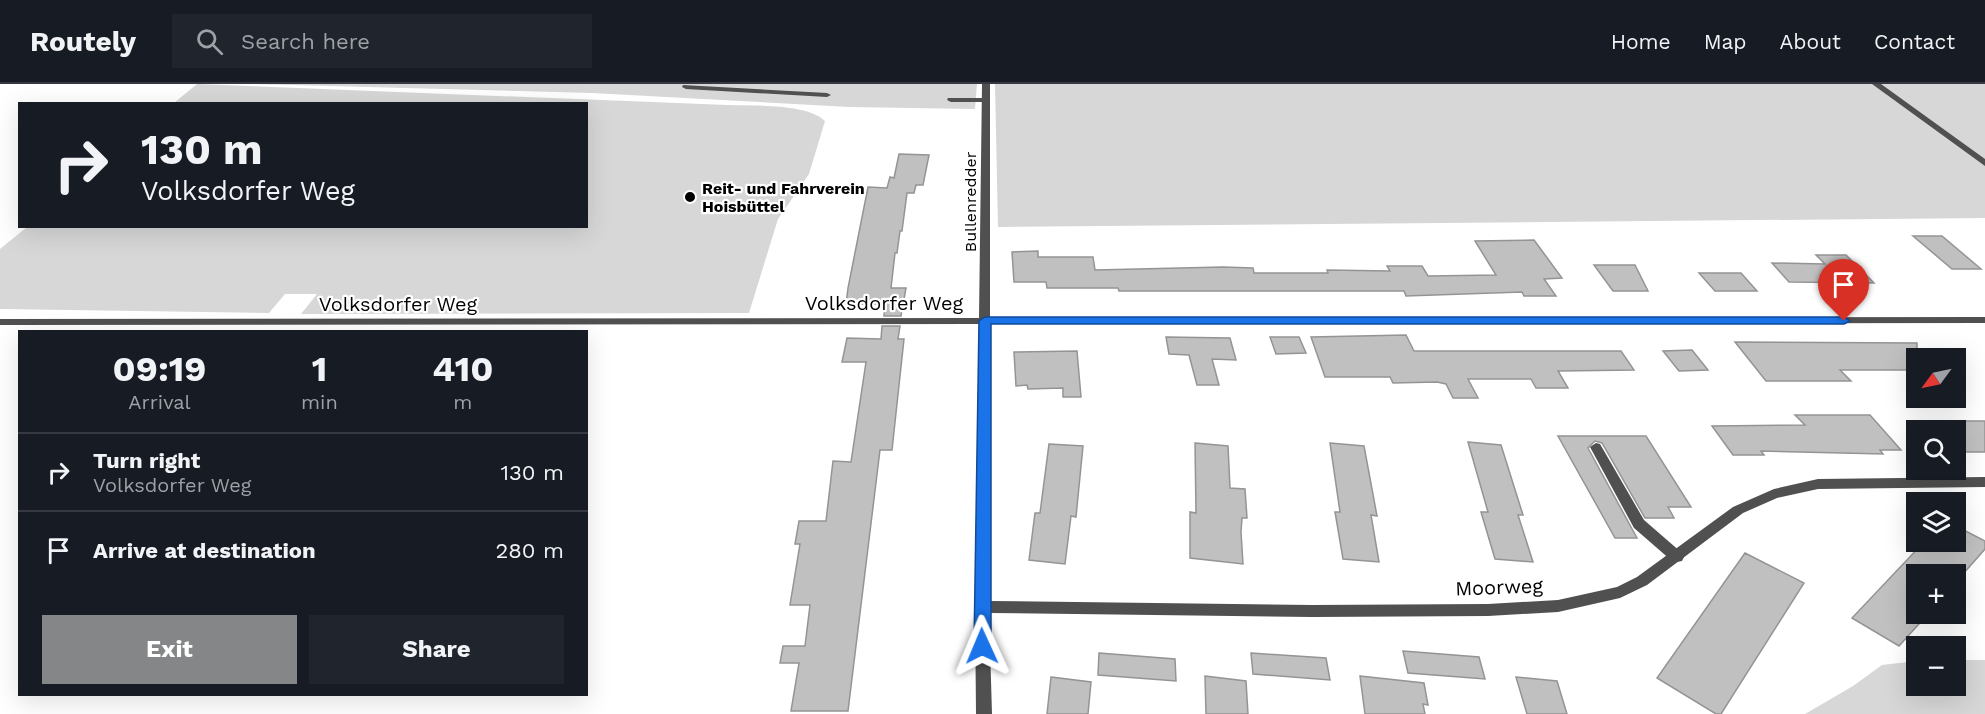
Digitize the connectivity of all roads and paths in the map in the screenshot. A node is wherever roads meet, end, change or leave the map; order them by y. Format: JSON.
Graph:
{"nodes":[{"id":1,"x":986,"y":84,"type":"edge"},
{"id":2,"x":1876,"y":84,"type":"edge"},
{"id":3,"x":686,"y":87,"type":"dead end"},
{"id":4,"x":827,"y":95,"type":"dead end"},
{"id":5,"x":951,"y":100,"type":"dead end"},
{"id":6,"x":986,"y":100,"type":"junction"},
{"id":7,"x":1985,"y":163,"type":"edge"},
{"id":8,"x":1985,"y":320,"type":"edge"},
{"id":9,"x":985,"y":321,"type":"junction"},
{"id":10,"x":0,"y":322,"type":"edge"},
{"id":11,"x":1596,"y":447,"type":"dead end"},
{"id":12,"x":1985,"y":482,"type":"edge"},
{"id":13,"x":1677,"y":557,"type":"junction"},
{"id":14,"x":982,"y":607,"type":"junction"},
{"id":15,"x":984,"y":714,"type":"edge"}],
"edges":[{"from":1,"to":6,"type":"street","name":"Bullenredder"},
{"from":2,"to":7,"type":"street"},
{"from":3,"to":4,"type":"street"},
{"from":5,"to":6,"type":"street"},
{"from":6,"to":9,"type":"street","name":"Bullenredder"},
{"from":8,"to":9,"type":"street","name":"Volksdorfer Weg"},
{"from":9,"to":10,"type":"street","name":"Volksdorfer Weg"},
{"from":9,"to":14,"type":"street","name":"Bullenredder"},
{"from":11,"to":13,"type":"street"},
{"from":12,"to":13,"type":"street","name":"Moorweg"},
{"from":13,"to":14,"type":"street","name":"Moorweg"},
{"from":14,"to":15,"type":"street","name":"Bullenredder"}]}
